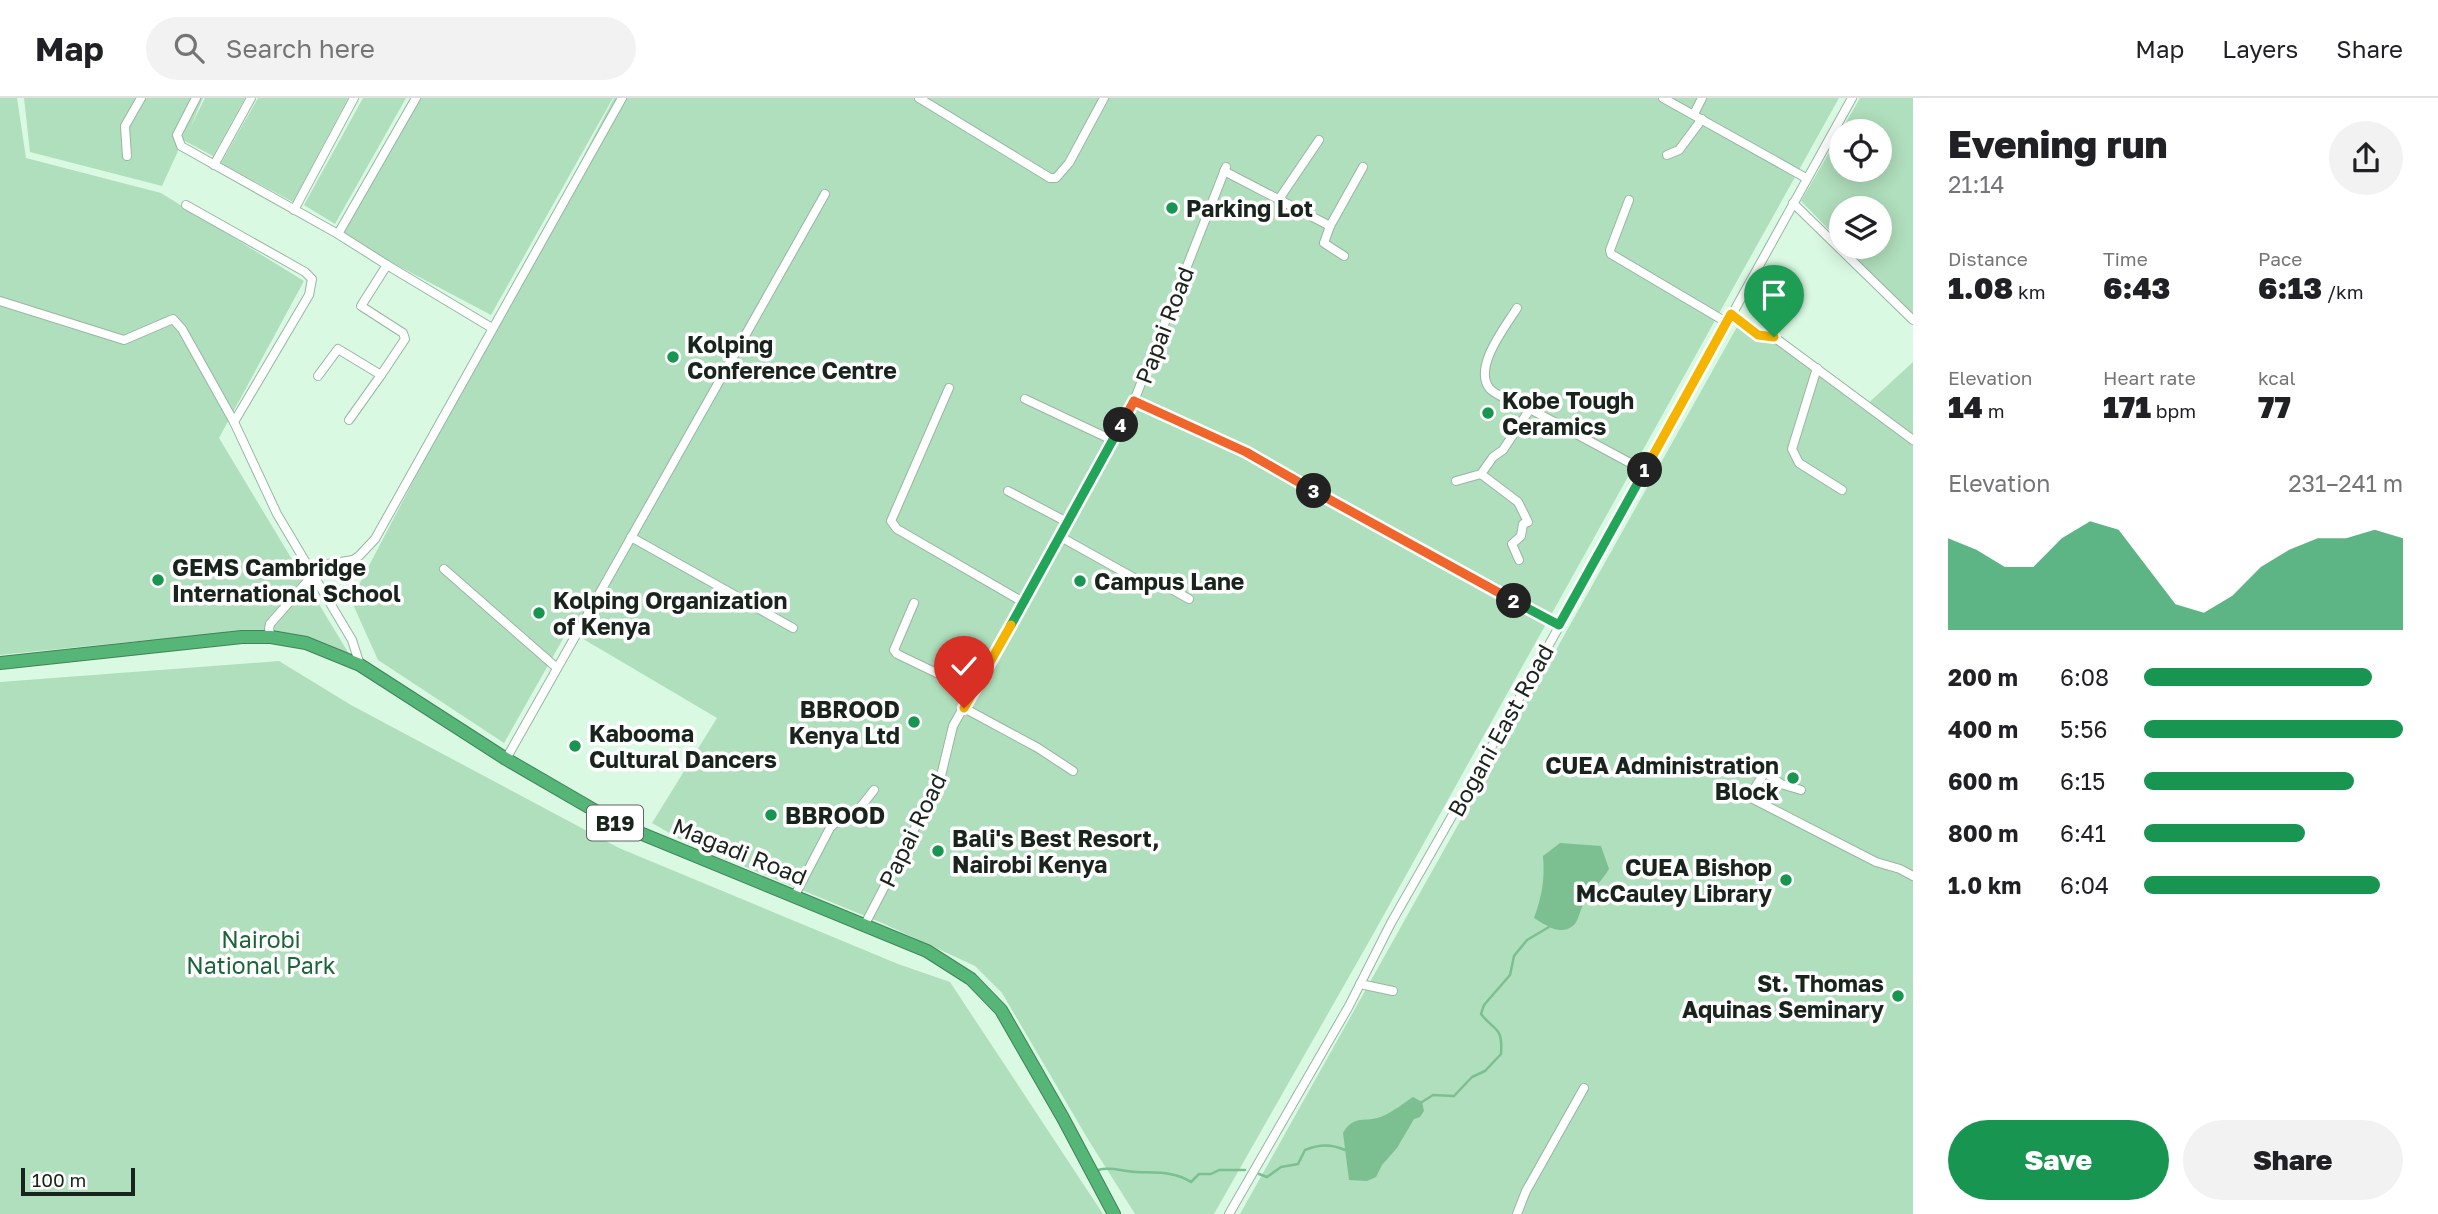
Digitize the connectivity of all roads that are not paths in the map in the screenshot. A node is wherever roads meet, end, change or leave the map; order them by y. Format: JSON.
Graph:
{"nodes":[{"id":1,"x":141,"y":98,"type":"edge"},
{"id":2,"x":196,"y":98,"type":"edge"},
{"id":3,"x":251,"y":98,"type":"edge"},
{"id":4,"x":354,"y":98,"type":"edge"},
{"id":5,"x":416,"y":98,"type":"edge"},
{"id":6,"x":622,"y":98,"type":"edge"},
{"id":7,"x":919,"y":98,"type":"edge"},
{"id":8,"x":1104,"y":98,"type":"edge"},
{"id":9,"x":1663,"y":98,"type":"edge"},
{"id":10,"x":1702,"y":98,"type":"edge"},
{"id":11,"x":1852,"y":98,"type":"edge"},
{"id":12,"x":1698,"y":117,"type":"junction"},
{"id":13,"x":1319,"y":140,"type":"dead end"},
{"id":14,"x":1667,"y":155,"type":"dead end"},
{"id":15,"x":127,"y":156,"type":"dead end"},
{"id":16,"x":214,"y":165,"type":"junction"},
{"id":17,"x":1363,"y":167,"type":"dead end"},
{"id":18,"x":1807,"y":178,"type":"junction"},
{"id":19,"x":825,"y":194,"type":"dead end"},
{"id":20,"x":1279,"y":199,"type":"junction"},
{"id":21,"x":1629,"y":200,"type":"dead end"},
{"id":22,"x":1793,"y":203,"type":"junction"},
{"id":23,"x":186,"y":205,"type":"dead end"},
{"id":24,"x":294,"y":210,"type":"junction"},
{"id":25,"x":1330,"y":226,"type":"junction"},
{"id":26,"x":338,"y":234,"type":"junction"},
{"id":27,"x":1344,"y":256,"type":"dead end"},
{"id":28,"x":387,"y":265,"type":"junction"},
{"id":29,"x":0,"y":301,"type":"edge"},
{"id":30,"x":1517,"y":308,"type":"dead end"},
{"id":31,"x":1728,"y":318,"type":"junction"},
{"id":32,"x":1913,"y":320,"type":"edge"},
{"id":33,"x":492,"y":328,"type":"junction"},
{"id":34,"x":1817,"y":368,"type":"junction"},
{"id":35,"x":381,"y":375,"type":"junction"},
{"id":36,"x":318,"y":376,"type":"dead end"},
{"id":37,"x":949,"y":388,"type":"dead end"},
{"id":38,"x":1025,"y":399,"type":"dead end"},
{"id":39,"x":1134,"y":401,"type":"junction"},
{"id":40,"x":1530,"y":409,"type":"junction"},
{"id":41,"x":349,"y":420,"type":"dead end"},
{"id":42,"x":234,"y":422,"type":"junction"},
{"id":43,"x":1112,"y":440,"type":"junction"},
{"id":44,"x":1913,"y":440,"type":"edge"},
{"id":45,"x":1645,"y":471,"type":"junction"},
{"id":46,"x":1481,"y":474,"type":"junction"},
{"id":47,"x":1456,"y":481,"type":"dead end"},
{"id":48,"x":1842,"y":490,"type":"dead end"},
{"id":49,"x":1008,"y":491,"type":"dead end"},
{"id":50,"x":1067,"y":522,"type":"junction"},
{"id":51,"x":1059,"y":536,"type":"junction"},
{"id":52,"x":631,"y":537,"type":"junction"},
{"id":53,"x":1519,"y":559,"type":"dead end"},
{"id":54,"x":444,"y":569,"type":"dead end"},
{"id":55,"x":313,"y":575,"type":"junction"},
{"id":56,"x":1189,"y":599,"type":"dead end"},
{"id":57,"x":1023,"y":602,"type":"junction"},
{"id":58,"x":914,"y":603,"type":"dead end"},
{"id":59,"x":1559,"y":625,"type":"junction"},
{"id":60,"x":793,"y":628,"type":"dead end"},
{"id":61,"x":271,"y":637,"type":"junction"},
{"id":62,"x":0,"y":663,"type":"edge"},
{"id":63,"x":360,"y":665,"type":"junction"},
{"id":64,"x":557,"y":668,"type":"junction"},
{"id":65,"x":974,"y":691,"type":"junction"},
{"id":66,"x":964,"y":708,"type":"junction"},
{"id":67,"x":506,"y":759,"type":"junction"},
{"id":68,"x":1073,"y":771,"type":"dead end"},
{"id":69,"x":874,"y":790,"type":"dead end"},
{"id":70,"x":1801,"y":790,"type":"dead end"},
{"id":71,"x":1913,"y":876,"type":"edge"},
{"id":72,"x":795,"y":895,"type":"junction"},
{"id":73,"x":864,"y":926,"type":"junction"},
{"id":74,"x":1360,"y":984,"type":"junction"},
{"id":75,"x":1393,"y":991,"type":"dead end"},
{"id":76,"x":1584,"y":1088,"type":"dead end"},
{"id":77,"x":1114,"y":1214,"type":"edge"},
{"id":78,"x":1229,"y":1214,"type":"edge"},
{"id":79,"x":1517,"y":1214,"type":"edge"}],
"edges":[{"from":1,"to":15,"type":"street"},
{"from":2,"to":16,"type":"street"},
{"from":3,"to":16,"type":"street"},
{"from":4,"to":24,"type":"street"},
{"from":5,"to":26,"type":"street"},
{"from":6,"to":33,"type":"street"},
{"from":7,"to":8,"type":"street"},
{"from":9,"to":12,"type":"street"},
{"from":10,"to":12,"type":"street"},
{"from":11,"to":18,"type":"street","name":"Bogani East Road"},
{"from":12,"to":14,"type":"street"},
{"from":12,"to":18,"type":"street"},
{"from":13,"to":20,"type":"street"},
{"from":16,"to":24,"type":"street"},
{"from":17,"to":25,"type":"street"},
{"from":18,"to":22,"type":"street","name":"Bogani East Road"},
{"from":19,"to":52,"type":"street"},
{"from":20,"to":25,"type":"street"},
{"from":20,"to":39,"type":"street","name":"Papai Road"},
{"from":21,"to":31,"type":"street"},
{"from":22,"to":31,"type":"street","name":"Bogani East Road"},
{"from":22,"to":32,"type":"street"},
{"from":23,"to":42,"type":"street"},
{"from":24,"to":26,"type":"street"},
{"from":25,"to":27,"type":"street"},
{"from":26,"to":28,"type":"street"},
{"from":28,"to":33,"type":"street"},
{"from":28,"to":35,"type":"street"},
{"from":29,"to":42,"type":"street"},
{"from":30,"to":40,"type":"street"},
{"from":31,"to":34,"type":"street"},
{"from":31,"to":45,"type":"street","name":"Bogani East Road"},
{"from":33,"to":55,"type":"street"},
{"from":34,"to":44,"type":"street"},
{"from":34,"to":48,"type":"street"},
{"from":35,"to":36,"type":"street"},
{"from":35,"to":41,"type":"street"},
{"from":37,"to":57,"type":"street"},
{"from":38,"to":43,"type":"street"},
{"from":39,"to":43,"type":"street","name":"Papai Road"},
{"from":39,"to":59,"type":"street"},
{"from":40,"to":45,"type":"street"},
{"from":40,"to":46,"type":"street"},
{"from":42,"to":55,"type":"street"},
{"from":43,"to":50,"type":"street","name":"Papai Road"},
{"from":45,"to":59,"type":"street","name":"Bogani East Road"},
{"from":46,"to":47,"type":"street"},
{"from":46,"to":53,"type":"street"},
{"from":49,"to":50,"type":"street"},
{"from":50,"to":51,"type":"street","name":"Papai Road"},
{"from":51,"to":56,"type":"street"},
{"from":51,"to":57,"type":"street","name":"Papai Road"},
{"from":52,"to":60,"type":"street"},
{"from":52,"to":64,"type":"street"},
{"from":54,"to":64,"type":"street"},
{"from":55,"to":61,"type":"street"},
{"from":55,"to":63,"type":"street"},
{"from":57,"to":65,"type":"street","name":"Papai Road"},
{"from":58,"to":65,"type":"street"},
{"from":59,"to":74,"type":"street","name":"Bogani East Road"},
{"from":61,"to":62,"type":"highway","name":"Magadi Road","number":"B19"},
{"from":61,"to":63,"type":"highway","name":"Magadi Road","number":"B19"},
{"from":63,"to":67,"type":"highway","name":"Magadi Road","number":"B19"},
{"from":64,"to":67,"type":"street"},
{"from":65,"to":66,"type":"street","name":"Papai Road"},
{"from":66,"to":68,"type":"street"},
{"from":66,"to":73,"type":"street","name":"Papai Road"},
{"from":67,"to":72,"type":"highway","name":"Magadi Road","number":"B19"},
{"from":69,"to":72,"type":"street"},
{"from":70,"to":71,"type":"street"},
{"from":72,"to":73,"type":"highway","name":"Magadi Road","number":"B19"},
{"from":73,"to":77,"type":"highway","name":"Magadi Road","number":"B19"},
{"from":74,"to":75,"type":"street"},
{"from":74,"to":78,"type":"street","name":"Bogani East Road"},
{"from":76,"to":79,"type":"street"}]}
